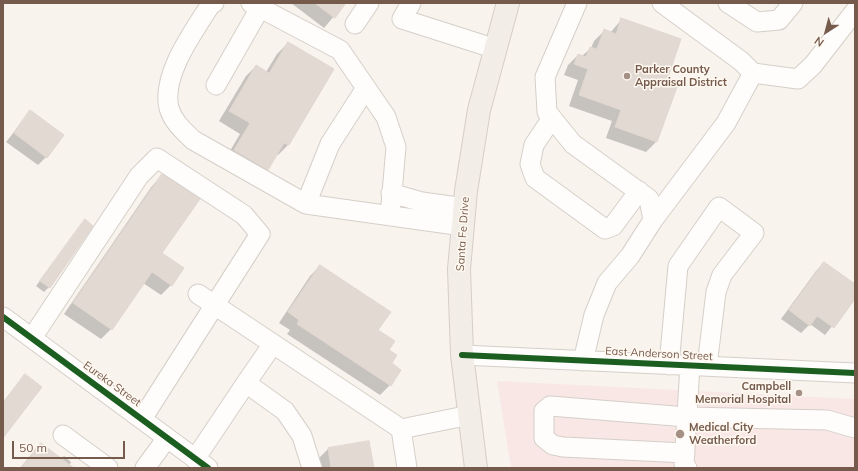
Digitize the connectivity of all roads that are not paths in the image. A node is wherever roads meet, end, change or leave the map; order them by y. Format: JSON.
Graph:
{"nodes":[{"id":1,"x":214,"y":3,"type":"edge"},
{"id":2,"x":369,"y":3,"type":"edge"},
{"id":3,"x":411,"y":3,"type":"edge"},
{"id":4,"x":508,"y":3,"type":"edge"},
{"id":5,"x":577,"y":3,"type":"edge"},
{"id":6,"x":662,"y":3,"type":"edge"},
{"id":7,"x":728,"y":3,"type":"edge"},
{"id":8,"x":793,"y":3,"type":"edge"},
{"id":9,"x":256,"y":5,"type":"edge"},
{"id":10,"x":855,"y":11,"type":"edge"},
{"id":11,"x":355,"y":24,"type":"dead end"},
{"id":12,"x":496,"y":49,"type":"junction"},
{"id":13,"x":752,"y":74,"type":"junction"},
{"id":14,"x":216,"y":85,"type":"dead end"},
{"id":15,"x":366,"y":88,"type":"junction"},
{"id":16,"x":552,"y":118,"type":"junction"},
{"id":17,"x":639,"y":191,"type":"junction"},
{"id":18,"x":392,"y":193,"type":"junction"},
{"id":19,"x":306,"y":204,"type":"junction"},
{"id":20,"x":390,"y":216,"type":"junction"},
{"id":21,"x":464,"y":217,"type":"junction"},
{"id":22,"x":653,"y":220,"type":"junction"},
{"id":23,"x":198,"y":294,"type":"dead end"},
{"id":24,"x":216,"y":305,"type":"junction"},
{"id":25,"x":3,"y":317,"type":"edge"},
{"id":26,"x":32,"y":338,"type":"junction"},
{"id":27,"x":273,"y":344,"type":"junction"},
{"id":28,"x":462,"y":354,"type":"junction"},
{"id":29,"x":583,"y":361,"type":"junction"},
{"id":30,"x":669,"y":365,"type":"junction"},
{"id":31,"x":699,"y":366,"type":"junction"},
{"id":32,"x":855,"y":373,"type":"edge"},
{"id":33,"x":246,"y":383,"type":"junction"},
{"id":34,"x":470,"y":415,"type":"junction"},
{"id":35,"x":687,"y":417,"type":"junction"},
{"id":36,"x":142,"y":419,"type":"junction"},
{"id":37,"x":401,"y":428,"type":"junction"},
{"id":38,"x":855,"y":428,"type":"edge"},
{"id":39,"x":63,"y":435,"type":"dead end"},
{"id":40,"x":168,"y":438,"type":"junction"},
{"id":41,"x":686,"y":461,"type":"edge"},
{"id":42,"x":202,"y":463,"type":"edge"},
{"id":43,"x":108,"y":468,"type":"edge"},
{"id":44,"x":145,"y":468,"type":"edge"},
{"id":45,"x":312,"y":468,"type":"edge"},
{"id":46,"x":407,"y":468,"type":"edge"},
{"id":47,"x":476,"y":468,"type":"edge"}],
"edges":[{"from":1,"to":19,"type":"street"},
{"from":2,"to":11,"type":"street"},
{"from":3,"to":12,"type":"street"},
{"from":4,"to":12,"type":"main road","name":"Santa Fe Drive"},
{"from":5,"to":16,"type":"street"},
{"from":6,"to":13,"type":"street"},
{"from":7,"to":8,"type":"street"},
{"from":9,"to":14,"type":"street"},
{"from":9,"to":15,"type":"street"},
{"from":10,"to":13,"type":"street"},
{"from":12,"to":21,"type":"main road","name":"Santa Fe Drive"},
{"from":13,"to":22,"type":"street"},
{"from":15,"to":18,"type":"street"},
{"from":15,"to":19,"type":"street"},
{"from":16,"to":17,"type":"street"},
{"from":16,"to":17,"type":"street"},
{"from":17,"to":22,"type":"street"},
{"from":18,"to":20,"type":"street"},
{"from":18,"to":21,"type":"street"},
{"from":19,"to":20,"type":"street"},
{"from":20,"to":21,"type":"street"},
{"from":21,"to":28,"type":"main road","name":"Santa Fe Drive"},
{"from":22,"to":29,"type":"street"},
{"from":23,"to":24,"type":"street"},
{"from":24,"to":26,"type":"street"},
{"from":24,"to":27,"type":"street"},
{"from":24,"to":36,"type":"street"},
{"from":25,"to":26,"type":"street","name":"Eureka Street"},
{"from":26,"to":36,"type":"street","name":"Eureka Street"},
{"from":27,"to":33,"type":"street"},
{"from":27,"to":37,"type":"street"},
{"from":28,"to":29,"type":"street","name":"East Anderson Street"},
{"from":28,"to":34,"type":"main road","name":"Santa Fe Drive"},
{"from":29,"to":30,"type":"street","name":"East Anderson Street"},
{"from":30,"to":31,"type":"street","name":"East Anderson Street"},
{"from":30,"to":31,"type":"street"},
{"from":31,"to":32,"type":"street","name":"East Anderson Street"},
{"from":31,"to":35,"type":"street"},
{"from":33,"to":42,"type":"street"},
{"from":33,"to":45,"type":"street"},
{"from":34,"to":37,"type":"street"},
{"from":34,"to":47,"type":"main road","name":"Santa Fe Drive"},
{"from":35,"to":38,"type":"street"},
{"from":35,"to":41,"type":"street"},
{"from":35,"to":41,"type":"street"},
{"from":36,"to":40,"type":"street","name":"Eureka Street"},
{"from":37,"to":46,"type":"street"},
{"from":39,"to":43,"type":"street"},
{"from":40,"to":42,"type":"street","name":"Eureka Street"},
{"from":40,"to":44,"type":"street"}]}
